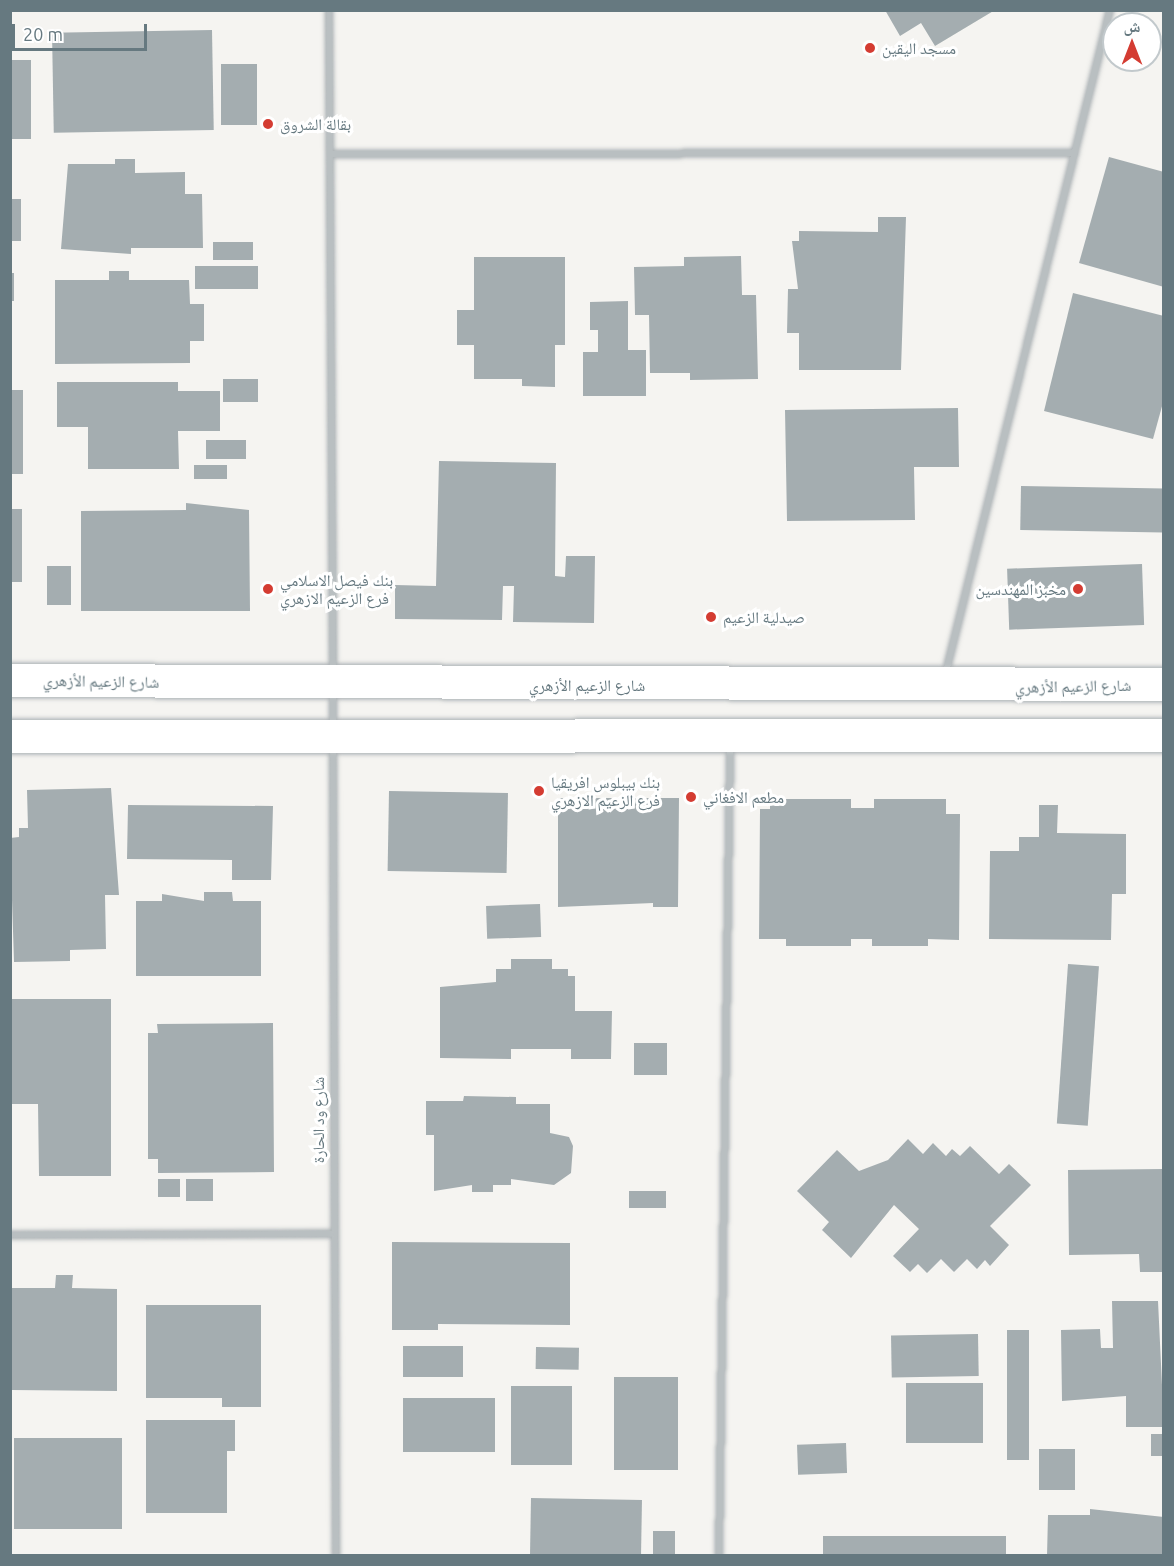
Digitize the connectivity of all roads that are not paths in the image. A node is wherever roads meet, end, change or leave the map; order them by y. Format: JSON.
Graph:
{"nodes":[{"id":1,"x":329,"y":10,"type":"edge"},
{"id":2,"x":1110,"y":10,"type":"edge"},
{"id":3,"x":1075,"y":153,"type":"junction"},
{"id":4,"x":330,"y":154,"type":"junction"},
{"id":5,"x":10,"y":680,"type":"edge"},
{"id":6,"x":333,"y":684,"type":"junction"},
{"id":7,"x":1164,"y":684,"type":"edge"},
{"id":8,"x":942,"y":687,"type":"junction"},
{"id":9,"x":730,"y":734,"type":"junction"},
{"id":10,"x":333,"y":735,"type":"junction"},
{"id":11,"x":1164,"y":735,"type":"edge"},
{"id":12,"x":10,"y":736,"type":"edge"},
{"id":13,"x":330,"y":1234,"type":"junction"},
{"id":14,"x":10,"y":1235,"type":"edge"},
{"id":15,"x":336,"y":1556,"type":"edge"},
{"id":16,"x":720,"y":1556,"type":"edge"}],
"edges":[{"from":1,"to":4,"type":"street","name":"شارع ود الحارة"},
{"from":2,"to":3,"type":"street"},
{"from":3,"to":4,"type":"street"},
{"from":3,"to":8,"type":"street"},
{"from":4,"to":6,"type":"street","name":"شارع ود الحارة"},
{"from":5,"to":6,"type":"main road","name":"شارع الزعيم الأزهري"},
{"from":6,"to":8,"type":"main road","name":"شارع الزعيم الأزهري"},
{"from":6,"to":10,"type":"street","name":"شارع ود الحارة"},
{"from":7,"to":8,"type":"main road","name":"شارع الزعيم الأزهري"},
{"from":9,"to":10,"type":"main road"},
{"from":9,"to":11,"type":"main road"},
{"from":9,"to":16,"type":"street"},
{"from":10,"to":12,"type":"main road"},
{"from":10,"to":13,"type":"street","name":"شارع ود الحارة"},
{"from":13,"to":14,"type":"street"},
{"from":13,"to":15,"type":"street","name":"شارع ود الحارة"}]}
